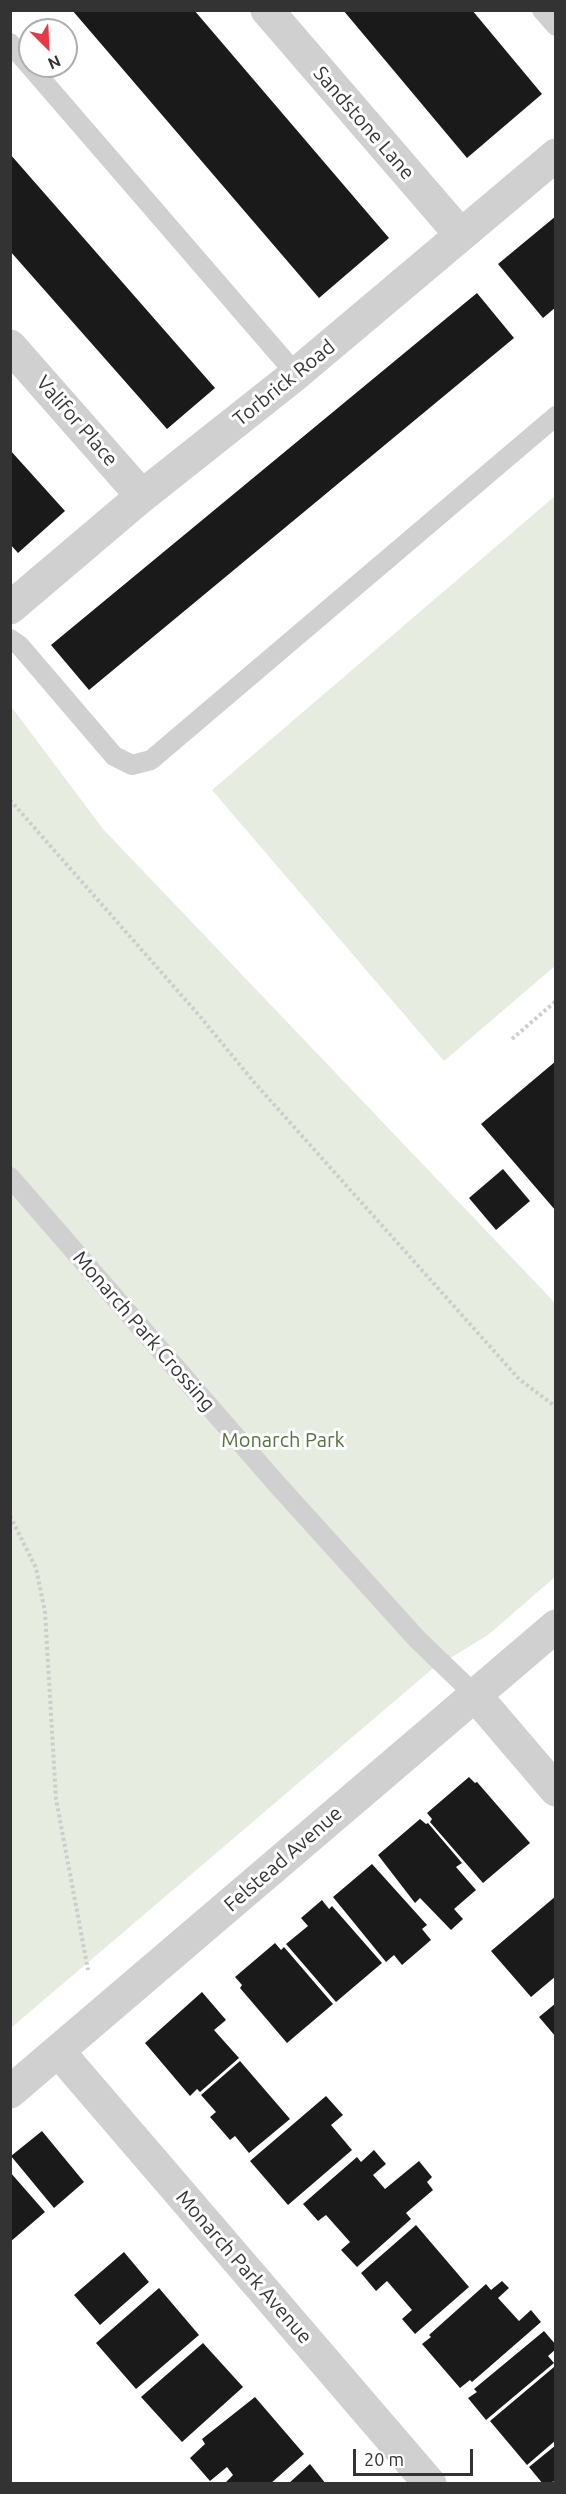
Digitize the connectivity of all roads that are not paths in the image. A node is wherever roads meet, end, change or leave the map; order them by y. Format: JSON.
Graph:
{"nodes":[{"id":1,"x":267,"y":10,"type":"edge"},
{"id":2,"x":542,"y":10,"type":"edge"},
{"id":3,"x":555,"y":26,"type":"edge"},
{"id":4,"x":10,"y":43,"type":"edge"},
{"id":5,"x":555,"y":155,"type":"edge"},
{"id":6,"x":461,"y":236,"type":"junction"},
{"id":7,"x":10,"y":346,"type":"edge"},
{"id":8,"x":296,"y":374,"type":"junction"},
{"id":9,"x":555,"y":417,"type":"edge"},
{"id":10,"x":142,"y":496,"type":"junction"},
{"id":11,"x":10,"y":608,"type":"edge"},
{"id":12,"x":10,"y":639,"type":"edge"},
{"id":13,"x":10,"y":1177,"type":"edge"},
{"id":14,"x":555,"y":1626,"type":"edge"},
{"id":15,"x":474,"y":1694,"type":"junction"},
{"id":16,"x":555,"y":1790,"type":"edge"},
{"id":17,"x":58,"y":2051,"type":"junction"},
{"id":18,"x":10,"y":2092,"type":"edge"},
{"id":19,"x":430,"y":2484,"type":"edge"}],
"edges":[{"from":1,"to":6,"type":"street","name":"Sandstone Lane"},
{"from":2,"to":3,"type":"lane"},
{"from":4,"to":8,"type":"lane"},
{"from":5,"to":6,"type":"street","name":"Torbrick Road"},
{"from":6,"to":8,"type":"street","name":"Torbrick Road"},
{"from":7,"to":10,"type":"street","name":"Valifor Place"},
{"from":8,"to":10,"type":"street","name":"Torbrick Road"},
{"from":9,"to":12,"type":"lane"},
{"from":10,"to":11,"type":"street","name":"Torbrick Road"},
{"from":13,"to":15,"type":"lane","name":"Monarch Park Crossing"},
{"from":14,"to":15,"type":"street","name":"Felstead Avenue"},
{"from":15,"to":16,"type":"street"},
{"from":15,"to":17,"type":"street","name":"Felstead Avenue"},
{"from":17,"to":18,"type":"street","name":"Felstead Avenue"},
{"from":17,"to":19,"type":"street","name":"Monarch Park Avenue"}]}
